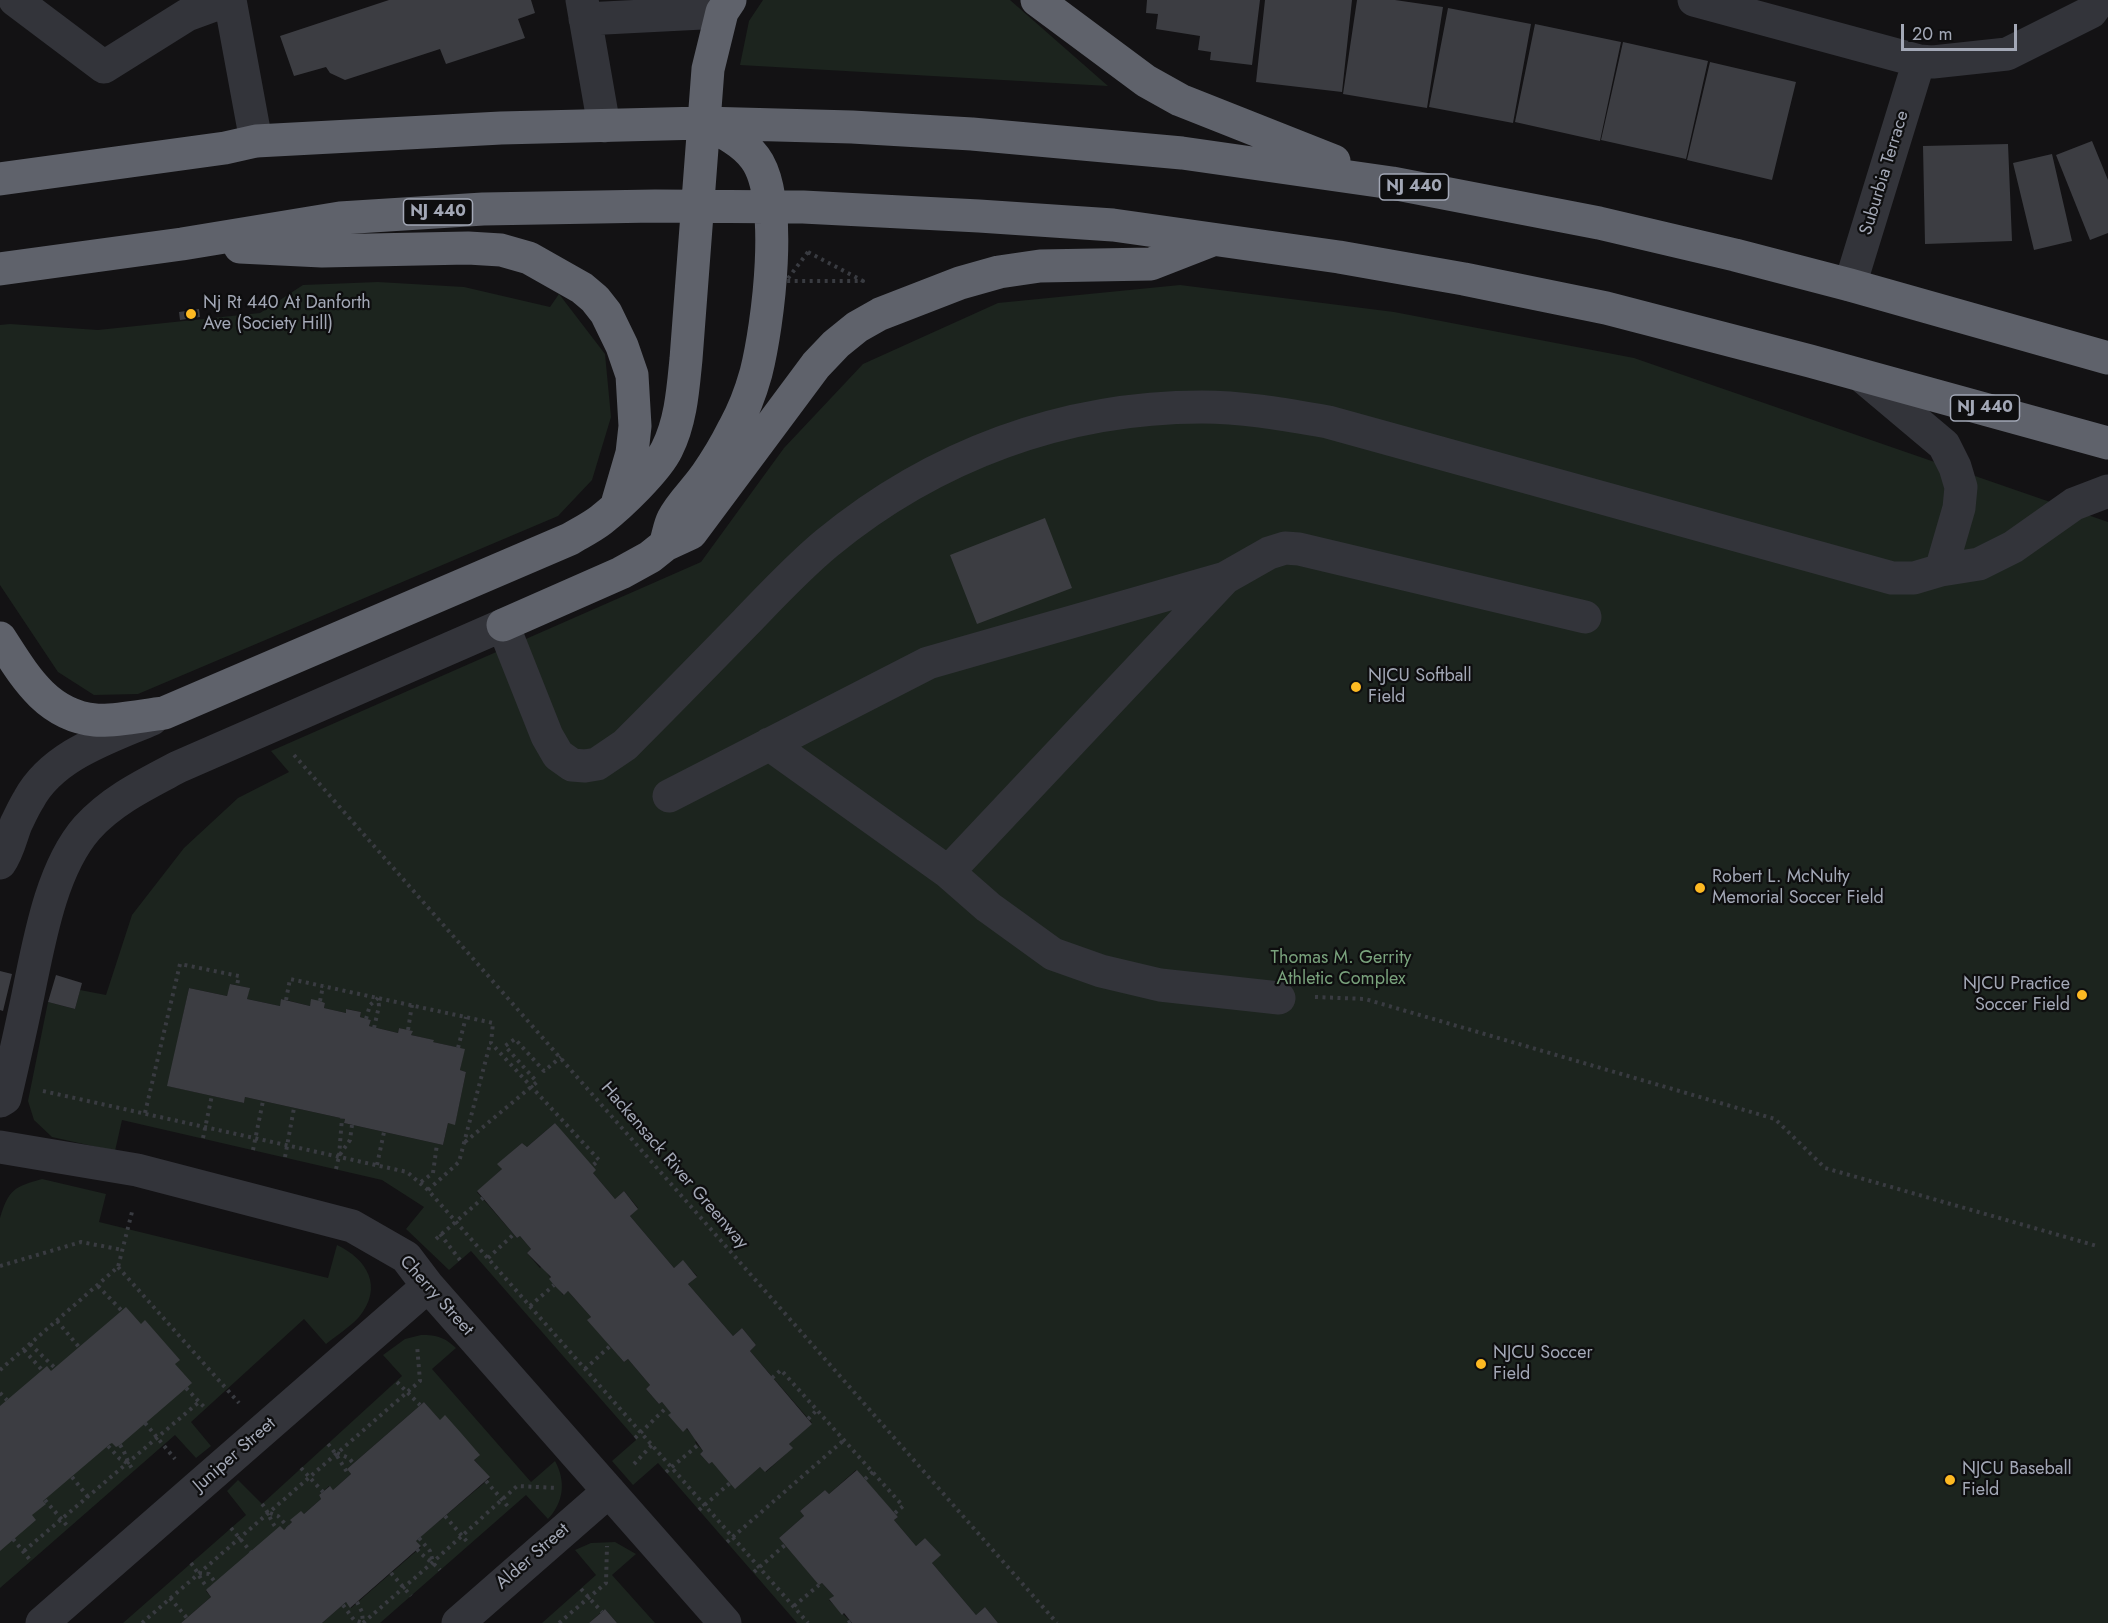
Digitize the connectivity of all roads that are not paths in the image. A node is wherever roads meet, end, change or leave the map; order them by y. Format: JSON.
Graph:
{"nodes":[{"id":1,"x":15,"y":0,"type":"edge"},
{"id":2,"x":229,"y":0,"type":"edge"},
{"id":3,"x":1037,"y":0,"type":"edge"},
{"id":4,"x":1694,"y":0,"type":"edge"},
{"id":5,"x":2100,"y":0,"type":"edge"},
{"id":6,"x":726,"y":6,"type":"edge"},
{"id":7,"x":181,"y":7,"type":"edge"},
{"id":8,"x":583,"y":9,"type":"edge"},
{"id":9,"x":1919,"y":61,"type":"junction"},
{"id":10,"x":703,"y":123,"type":"junction"},
{"id":11,"x":604,"y":126,"type":"junction"},
{"id":12,"x":256,"y":141,"type":"junction"},
{"id":13,"x":0,"y":179,"type":"edge"},
{"id":14,"x":1392,"y":183,"type":"junction"},
{"id":15,"x":697,"y":206,"type":"junction"},
{"id":16,"x":771,"y":207,"type":"junction"},
{"id":17,"x":1214,"y":240,"type":"junction"},
{"id":18,"x":182,"y":244,"type":"junction"},
{"id":19,"x":0,"y":269,"type":"edge"},
{"id":20,"x":1850,"y":285,"type":"junction"},
{"id":21,"x":2108,"y":358,"type":"edge"},
{"id":22,"x":1862,"y":376,"type":"junction"},
{"id":23,"x":2108,"y":443,"type":"edge"},
{"id":24,"x":2108,"y":491,"type":"edge"},
{"id":25,"x":616,"y":505,"type":"junction"},
{"id":26,"x":665,"y":545,"type":"junction"},
{"id":27,"x":1941,"y":570,"type":"junction"},
{"id":28,"x":1225,"y":579,"type":"junction"},
{"id":29,"x":1584,"y":617,"type":"dead end"},
{"id":30,"x":503,"y":625,"type":"junction"},
{"id":31,"x":0,"y":638,"type":"edge"},
{"id":32,"x":164,"y":713,"type":"junction"},
{"id":33,"x":769,"y":744,"type":"junction"},
{"id":34,"x":669,"y":796,"type":"dead end"},
{"id":35,"x":0,"y":863,"type":"edge"},
{"id":36,"x":948,"y":872,"type":"junction"},
{"id":37,"x":1279,"y":998,"type":"road end"},
{"id":38,"x":10,"y":1033,"type":"edge"},
{"id":39,"x":0,"y":1101,"type":"edge"},
{"id":40,"x":0,"y":1148,"type":"edge"},
{"id":41,"x":417,"y":1282,"type":"junction"},
{"id":42,"x":609,"y":1491,"type":"junction"},
{"id":43,"x":42,"y":1623,"type":"edge"},
{"id":44,"x":458,"y":1623,"type":"edge"},
{"id":45,"x":725,"y":1623,"type":"edge"}],
"edges":[{"from":1,"to":7,"type":"street"},
{"from":2,"to":7,"type":"street"},
{"from":2,"to":12,"type":"street"},
{"from":3,"to":14,"type":"highway"},
{"from":4,"to":9,"type":"street"},
{"from":5,"to":9,"type":"street"},
{"from":6,"to":8,"type":"street"},
{"from":6,"to":10,"type":"highway"},
{"from":8,"to":11,"type":"street"},
{"from":9,"to":20,"type":"street","name":"Suburbia Terrace"},
{"from":10,"to":11,"type":"highway","number":"NJ 440"},
{"from":10,"to":14,"type":"highway","number":"NJ 440"},
{"from":10,"to":15,"type":"highway"},
{"from":10,"to":16,"type":"highway"},
{"from":11,"to":12,"type":"highway","number":"NJ 440"},
{"from":12,"to":13,"type":"highway","number":"NJ 440"},
{"from":14,"to":20,"type":"highway","number":"NJ 440"},
{"from":15,"to":16,"type":"highway","number":"NJ 440"},
{"from":15,"to":18,"type":"highway","number":"NJ 440"},
{"from":15,"to":25,"type":"highway"},
{"from":16,"to":17,"type":"highway","number":"NJ 440"},
{"from":16,"to":26,"type":"highway"},
{"from":17,"to":22,"type":"highway","number":"NJ 440"},
{"from":17,"to":26,"type":"highway"},
{"from":18,"to":19,"type":"highway","number":"NJ 440"},
{"from":18,"to":25,"type":"highway"},
{"from":20,"to":21,"type":"highway","number":"NJ 440"},
{"from":22,"to":23,"type":"highway","number":"NJ 440"},
{"from":22,"to":27,"type":"street"},
{"from":24,"to":27,"type":"street"},
{"from":25,"to":32,"type":"highway"},
{"from":26,"to":30,"type":"highway"},
{"from":27,"to":30,"type":"street"},
{"from":28,"to":29,"type":"street"},
{"from":28,"to":33,"type":"street"},
{"from":28,"to":36,"type":"street"},
{"from":30,"to":38,"type":"street"},
{"from":31,"to":32,"type":"highway"},
{"from":32,"to":35,"type":"street"},
{"from":33,"to":34,"type":"street"},
{"from":33,"to":36,"type":"street"},
{"from":36,"to":37,"type":"street"},
{"from":38,"to":39,"type":"street"},
{"from":40,"to":41,"type":"street","name":"Cherry Street"},
{"from":41,"to":42,"type":"street","name":"Cherry Street"},
{"from":41,"to":43,"type":"street","name":"Juniper Street"},
{"from":42,"to":44,"type":"street","name":"Alder Street"},
{"from":42,"to":45,"type":"street","name":"Cherry Street"}]}
